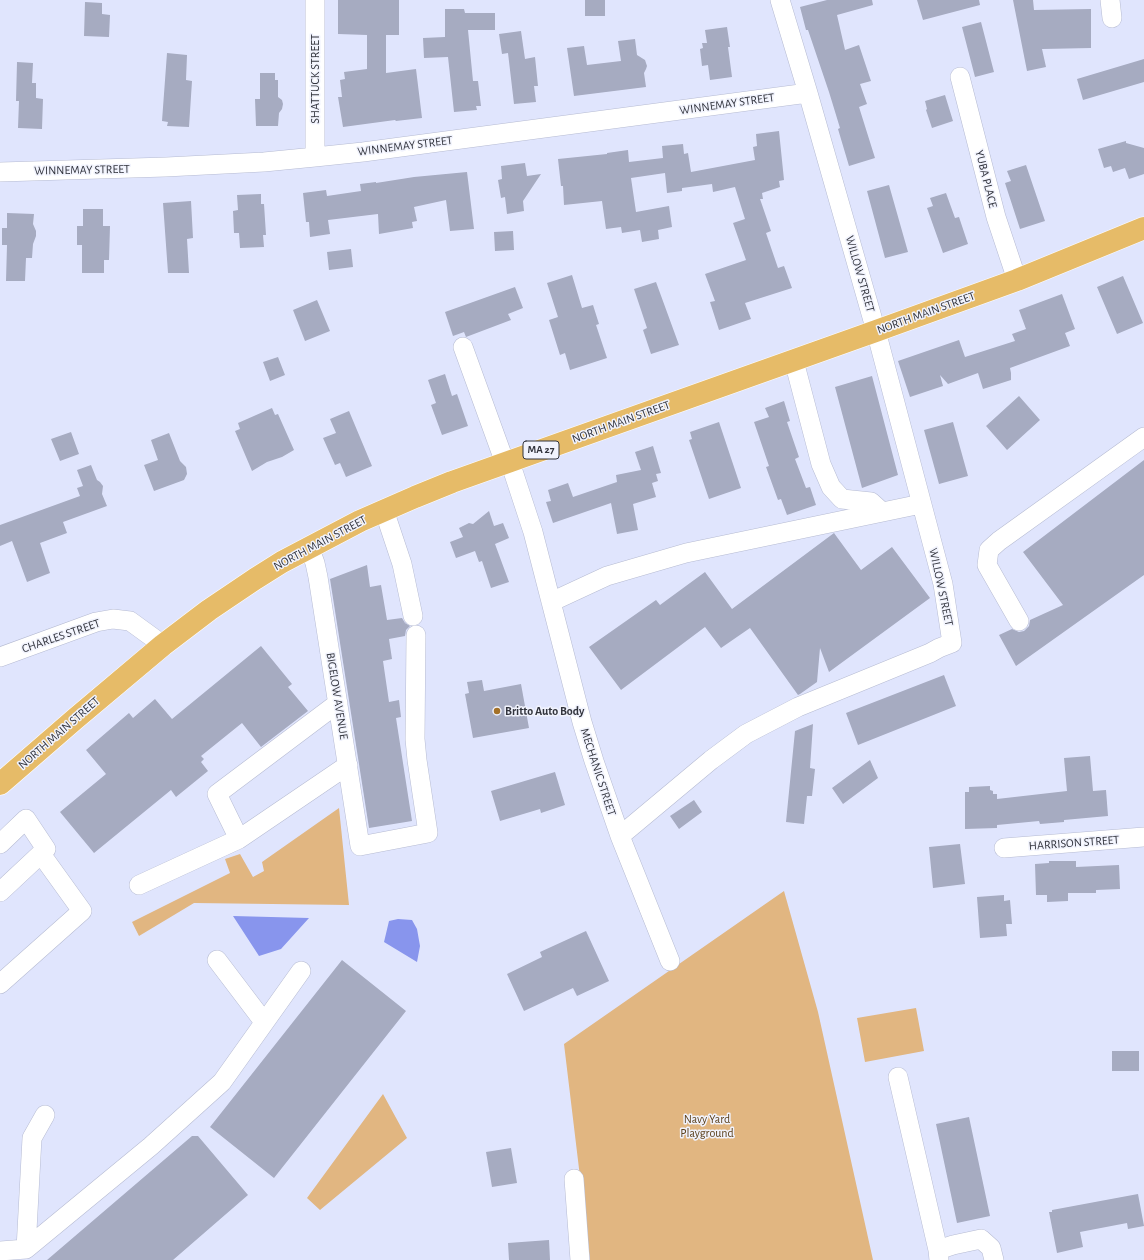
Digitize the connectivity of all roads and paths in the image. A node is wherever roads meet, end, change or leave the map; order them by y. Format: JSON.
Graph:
{"nodes":[{"id":1,"x":315,"y":0,"type":"edge"},
{"id":2,"x":780,"y":0,"type":"edge"},
{"id":3,"x":960,"y":77,"type":"dead end"},
{"id":4,"x":808,"y":93,"type":"junction"},
{"id":5,"x":315,"y":157,"type":"junction"},
{"id":6,"x":0,"y":172,"type":"edge"},
{"id":7,"x":1144,"y":228,"type":"edge"},
{"id":8,"x":1016,"y":280,"type":"junction"},
{"id":9,"x":876,"y":332,"type":"junction"},
{"id":10,"x":463,"y":347,"type":"dead end"},
{"id":11,"x":794,"y":361,"type":"junction"},
{"id":12,"x":1144,"y":437,"type":"edge"},
{"id":13,"x":507,"y":462,"type":"junction"},
{"id":14,"x":921,"y":504,"type":"junction"},
{"id":15,"x":384,"y":510,"type":"junction"},
{"id":16,"x":882,"y":512,"type":"junction"},
{"id":17,"x":310,"y":547,"type":"junction"},
{"id":18,"x":551,"y":602,"type":"junction"},
{"id":19,"x":413,"y":616,"type":"dead end"},
{"id":20,"x":1019,"y":621,"type":"dead end"},
{"id":21,"x":416,"y":635,"type":"dead end"},
{"id":22,"x":164,"y":645,"type":"junction"},
{"id":23,"x":0,"y":657,"type":"edge"},
{"id":24,"x":338,"y":703,"type":"junction"},
{"id":25,"x":348,"y":765,"type":"junction"},
{"id":26,"x":0,"y":784,"type":"edge"},
{"id":27,"x":620,"y":836,"type":"junction"},
{"id":28,"x":1144,"y":837,"type":"edge"},
{"id":29,"x":239,"y":839,"type":"junction"},
{"id":30,"x":0,"y":844,"type":"edge"},
{"id":31,"x":1004,"y":848,"type":"dead end"},
{"id":32,"x":40,"y":854,"type":"junction"},
{"id":33,"x":139,"y":885,"type":"dead end"},
{"id":34,"x":0,"y":892,"type":"edge"},
{"id":35,"x":218,"y":960,"type":"dead end"},
{"id":36,"x":670,"y":961,"type":"dead end"},
{"id":37,"x":301,"y":971,"type":"dead end"},
{"id":38,"x":0,"y":984,"type":"edge"},
{"id":39,"x":264,"y":1022,"type":"junction"},
{"id":40,"x":898,"y":1077,"type":"dead end"},
{"id":41,"x":45,"y":1115,"type":"dead end"},
{"id":42,"x":574,"y":1179,"type":"dead end"},
{"id":43,"x":26,"y":1249,"type":"junction"},
{"id":44,"x":0,"y":1251,"type":"edge"},
{"id":45,"x":0,"y":1255,"type":"edge"},
{"id":46,"x":938,"y":1255,"type":"edge"},
{"id":47,"x":1,"y":1260,"type":"edge"},
{"id":48,"x":580,"y":1260,"type":"edge"},
{"id":49,"x":994,"y":1260,"type":"edge"}],
"edges":[{"from":1,"to":5,"type":"street","name":"SHATTUCK STREET"},
{"from":2,"to":4,"type":"street","name":"WILLOW STREET"},
{"from":3,"to":8,"type":"street","name":"YUBA PLACE"},
{"from":4,"to":5,"type":"street","name":"WINNEMAY STREET"},
{"from":4,"to":9,"type":"street","name":"WILLOW STREET"},
{"from":5,"to":6,"type":"street","name":"WINNEMAY STREET"},
{"from":7,"to":8,"type":"main road","name":"NORTH MAIN STREET","number":"MA 27"},
{"from":8,"to":9,"type":"main road","name":"NORTH MAIN STREET","number":"MA 27"},
{"from":9,"to":11,"type":"main road","name":"NORTH MAIN STREET","number":"MA 27"},
{"from":9,"to":14,"type":"street","name":"WILLOW STREET"},
{"from":10,"to":13,"type":"street","name":"MECHANIC STREET"},
{"from":11,"to":13,"type":"main road","name":"NORTH MAIN STREET","number":"MA 27"},
{"from":11,"to":16,"type":"street"},
{"from":12,"to":20,"type":"street"},
{"from":13,"to":15,"type":"main road","name":"NORTH MAIN STREET","number":"MA 27"},
{"from":13,"to":18,"type":"street","name":"MECHANIC STREET"},
{"from":14,"to":16,"type":"street"},
{"from":14,"to":27,"type":"street","name":"WILLOW STREET"},
{"from":15,"to":17,"type":"main road","name":"NORTH MAIN STREET","number":"MA 27"},
{"from":15,"to":19,"type":"street"},
{"from":16,"to":18,"type":"street"},
{"from":17,"to":22,"type":"main road","name":"NORTH MAIN STREET","number":"MA 27"},
{"from":17,"to":24,"type":"street","name":"BIGELOW AVENUE"},
{"from":18,"to":27,"type":"street","name":"MECHANIC STREET"},
{"from":21,"to":25,"type":"street","name":"BIGELOW AVENUE"},
{"from":22,"to":23,"type":"street","name":"CHARLES STREET"},
{"from":22,"to":26,"type":"main road","name":"NORTH MAIN STREET","number":"MA 27"},
{"from":24,"to":25,"type":"street","name":"BIGELOW AVENUE"},
{"from":24,"to":29,"type":"street"},
{"from":25,"to":29,"type":"street"},
{"from":27,"to":36,"type":"street","name":"MECHANIC STREET"},
{"from":28,"to":31,"type":"street","name":"HARRISON STREET"},
{"from":29,"to":33,"type":"street"},
{"from":30,"to":32,"type":"street"},
{"from":32,"to":34,"type":"street"},
{"from":32,"to":38,"type":"street"},
{"from":35,"to":39,"type":"street"},
{"from":37,"to":39,"type":"street"},
{"from":39,"to":43,"type":"street"},
{"from":40,"to":46,"type":"street"},
{"from":41,"to":43,"type":"street"},
{"from":42,"to":48,"type":"street"},
{"from":43,"to":44,"type":"street"},
{"from":45,"to":47,"type":"street"},
{"from":46,"to":49,"type":"street"}]}
